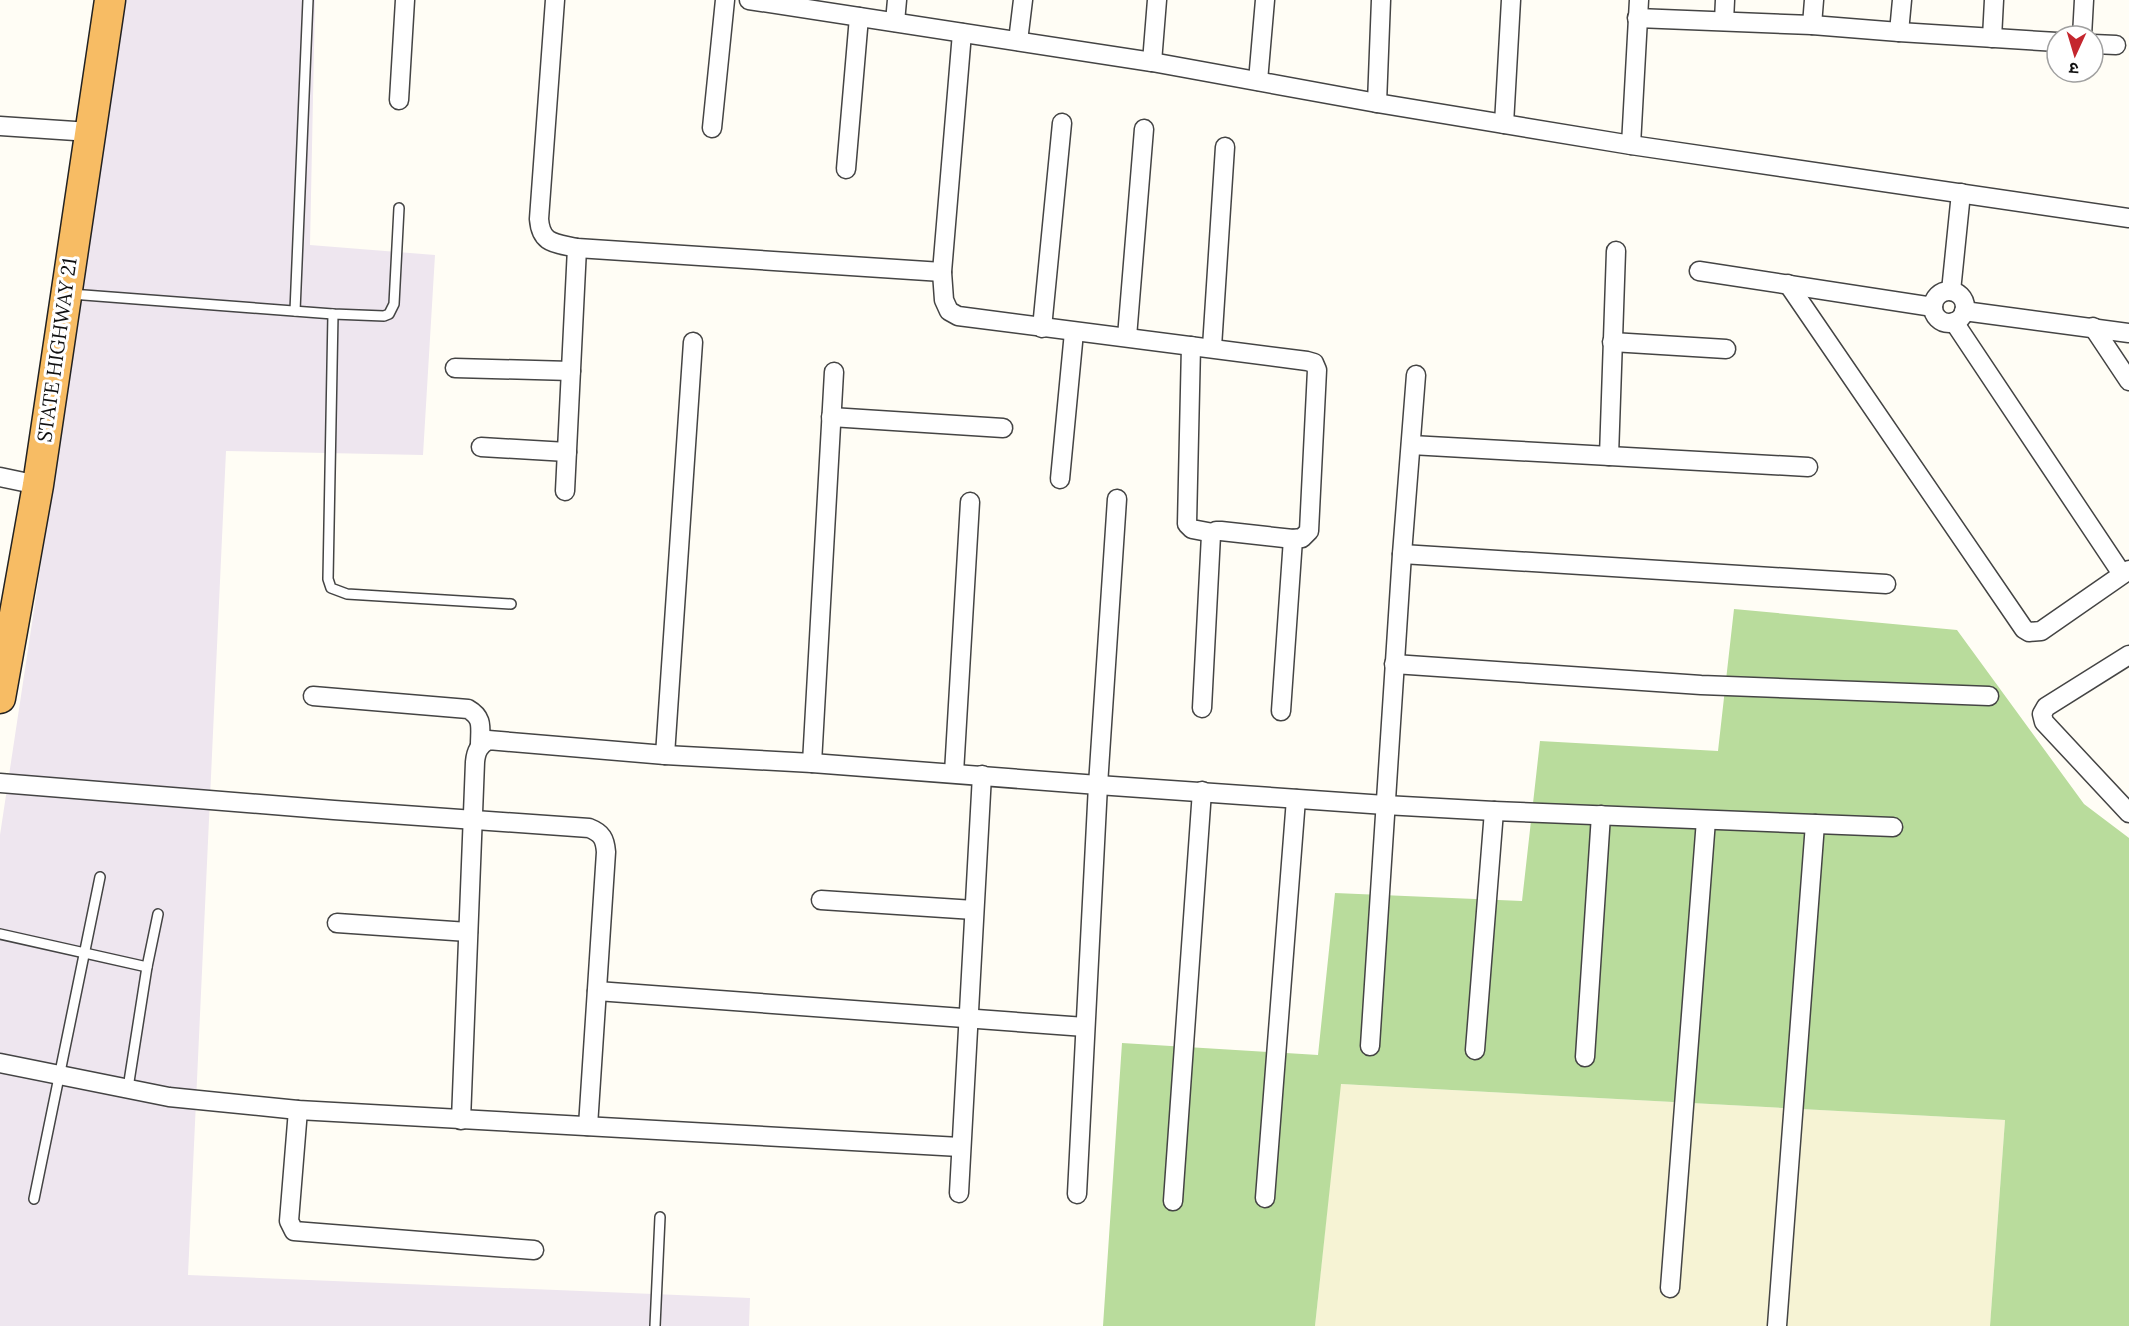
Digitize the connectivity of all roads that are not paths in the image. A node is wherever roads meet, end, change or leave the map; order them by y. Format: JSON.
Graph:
{"nodes":[{"id":1,"x":110,"y":0,"type":"edge"},
{"id":2,"x":308,"y":0,"type":"edge"},
{"id":3,"x":405,"y":0,"type":"edge"},
{"id":4,"x":555,"y":0,"type":"edge"},
{"id":5,"x":725,"y":0,"type":"edge"},
{"id":6,"x":749,"y":0,"type":"edge"},
{"id":7,"x":897,"y":0,"type":"edge"},
{"id":8,"x":1023,"y":0,"type":"edge"},
{"id":9,"x":1157,"y":0,"type":"edge"},
{"id":10,"x":1265,"y":0,"type":"edge"},
{"id":11,"x":1381,"y":0,"type":"edge"},
{"id":12,"x":1511,"y":0,"type":"edge"},
{"id":13,"x":1725,"y":0,"type":"edge"},
{"id":14,"x":1814,"y":0,"type":"edge"},
{"id":15,"x":1902,"y":0,"type":"edge"},
{"id":16,"x":1994,"y":0,"type":"edge"},
{"id":17,"x":2084,"y":0,"type":"edge"},
{"id":18,"x":770,"y":1,"type":"edge"},
{"id":19,"x":1638,"y":9,"type":"edge"},
{"id":20,"x":859,"y":17,"type":"junction"},
{"id":21,"x":1724,"y":21,"type":"junction"},
{"id":22,"x":896,"y":22,"type":"junction"},
{"id":23,"x":2083,"y":24,"type":"edge"},
{"id":24,"x":1812,"y":25,"type":"junction"},
{"id":25,"x":1899,"y":32,"type":"junction"},
{"id":26,"x":962,"y":33,"type":"junction"},
{"id":27,"x":1992,"y":38,"type":"junction"},
{"id":28,"x":1018,"y":41,"type":"junction"},
{"id":29,"x":2045,"y":41,"type":"edge"},
{"id":30,"x":2105,"y":45,"type":"edge"},
{"id":31,"x":2116,"y":45,"type":"dead end"},
{"id":32,"x":1152,"y":62,"type":"junction"},
{"id":33,"x":1258,"y":81,"type":"junction"},
{"id":34,"x":399,"y":100,"type":"dead end"},
{"id":35,"x":1377,"y":103,"type":"junction"},
{"id":36,"x":1062,"y":123,"type":"dead end"},
{"id":37,"x":1504,"y":124,"type":"junction"},
{"id":38,"x":0,"y":126,"type":"edge"},
{"id":39,"x":712,"y":128,"type":"dead end"},
{"id":40,"x":1144,"y":129,"type":"dead end"},
{"id":41,"x":90,"y":132,"type":"junction"},
{"id":42,"x":1631,"y":145,"type":"junction"},
{"id":43,"x":1224,"y":147,"type":"dead end"},
{"id":44,"x":846,"y":169,"type":"dead end"},
{"id":45,"x":1961,"y":193,"type":"junction"},
{"id":46,"x":399,"y":208,"type":"dead end"},
{"id":47,"x":2129,"y":218,"type":"edge"},
{"id":48,"x":577,"y":248,"type":"junction"},
{"id":49,"x":1616,"y":251,"type":"dead end"},
{"id":50,"x":1699,"y":271,"type":"dead end"},
{"id":51,"x":942,"y":272,"type":"junction"},
{"id":52,"x":1788,"y":284,"type":"junction"},
{"id":53,"x":1951,"y":291,"type":"junction"},
{"id":54,"x":65,"y":294,"type":"junction"},
{"id":55,"x":1933,"y":307,"type":"junction"},
{"id":56,"x":295,"y":311,"type":"junction"},
{"id":57,"x":333,"y":314,"type":"junction"},
{"id":58,"x":1959,"y":317,"type":"junction"},
{"id":59,"x":2093,"y":327,"type":"junction"},
{"id":60,"x":1042,"y":328,"type":"junction"},
{"id":61,"x":1074,"y":332,"type":"junction"},
{"id":62,"x":2129,"y":333,"type":"edge"},
{"id":63,"x":1127,"y":337,"type":"junction"},
{"id":64,"x":693,"y":342,"type":"dead end"},
{"id":65,"x":1612,"y":342,"type":"junction"},
{"id":66,"x":1191,"y":346,"type":"junction"},
{"id":67,"x":1212,"y":347,"type":"junction"},
{"id":68,"x":1726,"y":349,"type":"dead end"},
{"id":69,"x":455,"y":368,"type":"dead end"},
{"id":70,"x":571,"y":371,"type":"junction"},
{"id":71,"x":834,"y":372,"type":"dead end"},
{"id":72,"x":1416,"y":375,"type":"dead end"},
{"id":73,"x":2129,"y":381,"type":"edge"},
{"id":74,"x":831,"y":417,"type":"junction"},
{"id":75,"x":1004,"y":428,"type":"dead end"},
{"id":76,"x":1411,"y":445,"type":"junction"},
{"id":77,"x":481,"y":447,"type":"dead end"},
{"id":78,"x":567,"y":452,"type":"junction"},
{"id":79,"x":1609,"y":456,"type":"junction"},
{"id":80,"x":1808,"y":467,"type":"dead end"},
{"id":81,"x":0,"y":477,"type":"edge"},
{"id":82,"x":1060,"y":479,"type":"dead end"},
{"id":83,"x":38,"y":485,"type":"junction"},
{"id":84,"x":565,"y":491,"type":"dead end"},
{"id":85,"x":1117,"y":500,"type":"dead end"},
{"id":86,"x":970,"y":501,"type":"dead end"},
{"id":87,"x":1213,"y":533,"type":"junction"},
{"id":88,"x":1293,"y":539,"type":"junction"},
{"id":89,"x":1402,"y":554,"type":"junction"},
{"id":90,"x":2126,"y":572,"type":"edge"},
{"id":91,"x":1886,"y":584,"type":"dead end"},
{"id":92,"x":511,"y":604,"type":"dead end"},
{"id":93,"x":2129,"y":655,"type":"edge"},
{"id":94,"x":1394,"y":664,"type":"junction"},
{"id":95,"x":313,"y":696,"type":"dead end"},
{"id":96,"x":1989,"y":696,"type":"dead end"},
{"id":97,"x":0,"y":698,"type":"edge"},
{"id":98,"x":1202,"y":708,"type":"dead end"},
{"id":99,"x":1281,"y":711,"type":"dead end"},
{"id":100,"x":480,"y":745,"type":"junction"},
{"id":101,"x":666,"y":755,"type":"junction"},
{"id":102,"x":812,"y":763,"type":"junction"},
{"id":103,"x":954,"y":773,"type":"junction"},
{"id":104,"x":982,"y":775,"type":"junction"},
{"id":105,"x":0,"y":783,"type":"edge"},
{"id":106,"x":1098,"y":785,"type":"junction"},
{"id":107,"x":1202,"y":791,"type":"junction"},
{"id":108,"x":1296,"y":799,"type":"junction"},
{"id":109,"x":1385,"y":804,"type":"junction"},
{"id":110,"x":1494,"y":811,"type":"junction"},
{"id":111,"x":2129,"y":813,"type":"edge"},
{"id":112,"x":1601,"y":815,"type":"junction"},
{"id":113,"x":472,"y":819,"type":"junction"},
{"id":114,"x":1706,"y":820,"type":"junction"},
{"id":115,"x":1815,"y":824,"type":"junction"},
{"id":116,"x":1893,"y":827,"type":"dead end"},
{"id":117,"x":100,"y":877,"type":"dead end"},
{"id":118,"x":821,"y":900,"type":"dead end"},
{"id":119,"x":975,"y":910,"type":"junction"},
{"id":120,"x":158,"y":914,"type":"dead end"},
{"id":121,"x":337,"y":923,"type":"dead end"},
{"id":122,"x":468,"y":932,"type":"junction"},
{"id":123,"x":0,"y":934,"type":"edge"},
{"id":124,"x":84,"y":953,"type":"junction"},
{"id":125,"x":147,"y":967,"type":"junction"},
{"id":126,"x":597,"y":991,"type":"junction"},
{"id":127,"x":970,"y":1020,"type":"junction"},
{"id":128,"x":1085,"y":1028,"type":"junction"},
{"id":129,"x":1370,"y":1046,"type":"dead end"},
{"id":130,"x":1475,"y":1050,"type":"dead end"},
{"id":131,"x":1584,"y":1058,"type":"dead end"},
{"id":132,"x":0,"y":1063,"type":"edge"},
{"id":133,"x":59,"y":1074,"type":"junction"},
{"id":134,"x":128,"y":1088,"type":"junction"},
{"id":135,"x":298,"y":1110,"type":"junction"},
{"id":136,"x":461,"y":1120,"type":"junction"},
{"id":137,"x":588,"y":1126,"type":"junction"},
{"id":138,"x":960,"y":1147,"type":"junction"},
{"id":139,"x":959,"y":1193,"type":"dead end"},
{"id":140,"x":1077,"y":1194,"type":"dead end"},
{"id":141,"x":1265,"y":1198,"type":"dead end"},
{"id":142,"x":34,"y":1199,"type":"dead end"},
{"id":143,"x":1173,"y":1201,"type":"dead end"},
{"id":144,"x":660,"y":1217,"type":"dead end"},
{"id":145,"x":534,"y":1250,"type":"dead end"},
{"id":146,"x":1670,"y":1288,"type":"dead end"},
{"id":147,"x":655,"y":1326,"type":"edge"},
{"id":148,"x":1777,"y":1326,"type":"edge"}],
"edges":[{"from":1,"to":41,"type":"highway","name":"STATE HIGHWAY 21"},
{"from":2,"to":56,"type":"lane"},
{"from":3,"to":34,"type":"street"},
{"from":4,"to":48,"type":"street"},
{"from":5,"to":39,"type":"street"},
{"from":6,"to":18,"type":"street"},
{"from":7,"to":22,"type":"street"},
{"from":8,"to":28,"type":"street"},
{"from":9,"to":32,"type":"street"},
{"from":10,"to":33,"type":"street"},
{"from":11,"to":35,"type":"street"},
{"from":12,"to":37,"type":"street"},
{"from":13,"to":21,"type":"street"},
{"from":14,"to":24,"type":"street"},
{"from":15,"to":25,"type":"street"},
{"from":16,"to":27,"type":"street"},
{"from":17,"to":23,"type":"street"},
{"from":18,"to":20,"type":"street"},
{"from":19,"to":21,"type":"street"},
{"from":19,"to":42,"type":"street"},
{"from":20,"to":22,"type":"street"},
{"from":20,"to":44,"type":"street"},
{"from":21,"to":24,"type":"street"},
{"from":22,"to":26,"type":"street"},
{"from":24,"to":25,"type":"street"},
{"from":25,"to":27,"type":"street"},
{"from":26,"to":28,"type":"street"},
{"from":26,"to":51,"type":"street"},
{"from":27,"to":29,"type":"street"},
{"from":28,"to":32,"type":"street"},
{"from":30,"to":31,"type":"street"},
{"from":32,"to":33,"type":"street"},
{"from":33,"to":35,"type":"street"},
{"from":35,"to":37,"type":"street"},
{"from":36,"to":60,"type":"street"},
{"from":37,"to":42,"type":"street"},
{"from":38,"to":41,"type":"street"},
{"from":40,"to":63,"type":"street"},
{"from":41,"to":54,"type":"highway","name":"STATE HIGHWAY 21"},
{"from":42,"to":45,"type":"street"},
{"from":43,"to":67,"type":"street"},
{"from":45,"to":47,"type":"street"},
{"from":45,"to":53,"type":"street"},
{"from":46,"to":57,"type":"lane"},
{"from":48,"to":51,"type":"street"},
{"from":48,"to":70,"type":"street"},
{"from":49,"to":65,"type":"street"},
{"from":50,"to":52,"type":"street"},
{"from":51,"to":60,"type":"street"},
{"from":52,"to":55,"type":"street"},
{"from":52,"to":90,"type":"street"},
{"from":53,"to":55,"type":"street"},
{"from":53,"to":58,"type":"street"},
{"from":54,"to":56,"type":"lane"},
{"from":54,"to":83,"type":"highway","name":"STATE HIGHWAY 21"},
{"from":55,"to":58,"type":"street"},
{"from":56,"to":57,"type":"lane"},
{"from":57,"to":92,"type":"lane"},
{"from":58,"to":59,"type":"street"},
{"from":58,"to":90,"type":"street"},
{"from":59,"to":62,"type":"street"},
{"from":59,"to":73,"type":"street"},
{"from":60,"to":61,"type":"street"},
{"from":61,"to":63,"type":"street"},
{"from":61,"to":82,"type":"street"},
{"from":63,"to":66,"type":"street"},
{"from":64,"to":101,"type":"street"},
{"from":65,"to":68,"type":"street"},
{"from":65,"to":79,"type":"street"},
{"from":66,"to":67,"type":"street"},
{"from":66,"to":87,"type":"street"},
{"from":67,"to":88,"type":"street"},
{"from":69,"to":70,"type":"street"},
{"from":70,"to":78,"type":"street"},
{"from":71,"to":74,"type":"street"},
{"from":72,"to":76,"type":"street"},
{"from":74,"to":75,"type":"street"},
{"from":74,"to":102,"type":"street"},
{"from":76,"to":79,"type":"street"},
{"from":76,"to":89,"type":"street"},
{"from":77,"to":78,"type":"street"},
{"from":78,"to":84,"type":"street"},
{"from":79,"to":80,"type":"street"},
{"from":81,"to":83,"type":"street"},
{"from":83,"to":97,"type":"highway","name":"STATE HIGHWAY 21"},
{"from":85,"to":106,"type":"street"},
{"from":86,"to":103,"type":"street"},
{"from":87,"to":88,"type":"street"},
{"from":87,"to":98,"type":"street"},
{"from":88,"to":99,"type":"street"},
{"from":89,"to":91,"type":"street"},
{"from":89,"to":94,"type":"street"},
{"from":93,"to":111,"type":"street"},
{"from":94,"to":96,"type":"street"},
{"from":94,"to":109,"type":"street"},
{"from":95,"to":100,"type":"street"},
{"from":100,"to":101,"type":"street"},
{"from":100,"to":113,"type":"street"},
{"from":101,"to":102,"type":"street"},
{"from":102,"to":103,"type":"street"},
{"from":103,"to":104,"type":"street"},
{"from":104,"to":106,"type":"street"},
{"from":104,"to":119,"type":"street"},
{"from":105,"to":113,"type":"street"},
{"from":106,"to":107,"type":"street"},
{"from":106,"to":128,"type":"street"},
{"from":107,"to":108,"type":"street"},
{"from":107,"to":143,"type":"street"},
{"from":108,"to":109,"type":"street"},
{"from":108,"to":141,"type":"street"},
{"from":109,"to":110,"type":"street"},
{"from":109,"to":129,"type":"street"},
{"from":110,"to":112,"type":"street"},
{"from":110,"to":130,"type":"street"},
{"from":112,"to":114,"type":"street"},
{"from":112,"to":131,"type":"street"},
{"from":113,"to":122,"type":"street"},
{"from":113,"to":126,"type":"street"},
{"from":114,"to":115,"type":"street"},
{"from":114,"to":146,"type":"street"},
{"from":115,"to":116,"type":"street"},
{"from":115,"to":148,"type":"street"},
{"from":117,"to":124,"type":"lane"},
{"from":118,"to":119,"type":"street"},
{"from":119,"to":127,"type":"street"},
{"from":120,"to":125,"type":"lane"},
{"from":121,"to":122,"type":"street"},
{"from":122,"to":136,"type":"street"},
{"from":123,"to":124,"type":"lane"},
{"from":124,"to":125,"type":"lane"},
{"from":124,"to":133,"type":"lane"},
{"from":125,"to":134,"type":"lane"},
{"from":126,"to":127,"type":"street"},
{"from":126,"to":137,"type":"street"},
{"from":127,"to":128,"type":"street"},
{"from":127,"to":138,"type":"street"},
{"from":128,"to":140,"type":"street"},
{"from":132,"to":133,"type":"street"},
{"from":133,"to":134,"type":"street"},
{"from":133,"to":142,"type":"lane"},
{"from":134,"to":135,"type":"street"},
{"from":135,"to":136,"type":"street"},
{"from":135,"to":145,"type":"street"},
{"from":136,"to":137,"type":"street"},
{"from":137,"to":138,"type":"street"},
{"from":138,"to":139,"type":"street"},
{"from":144,"to":147,"type":"lane"}]}
